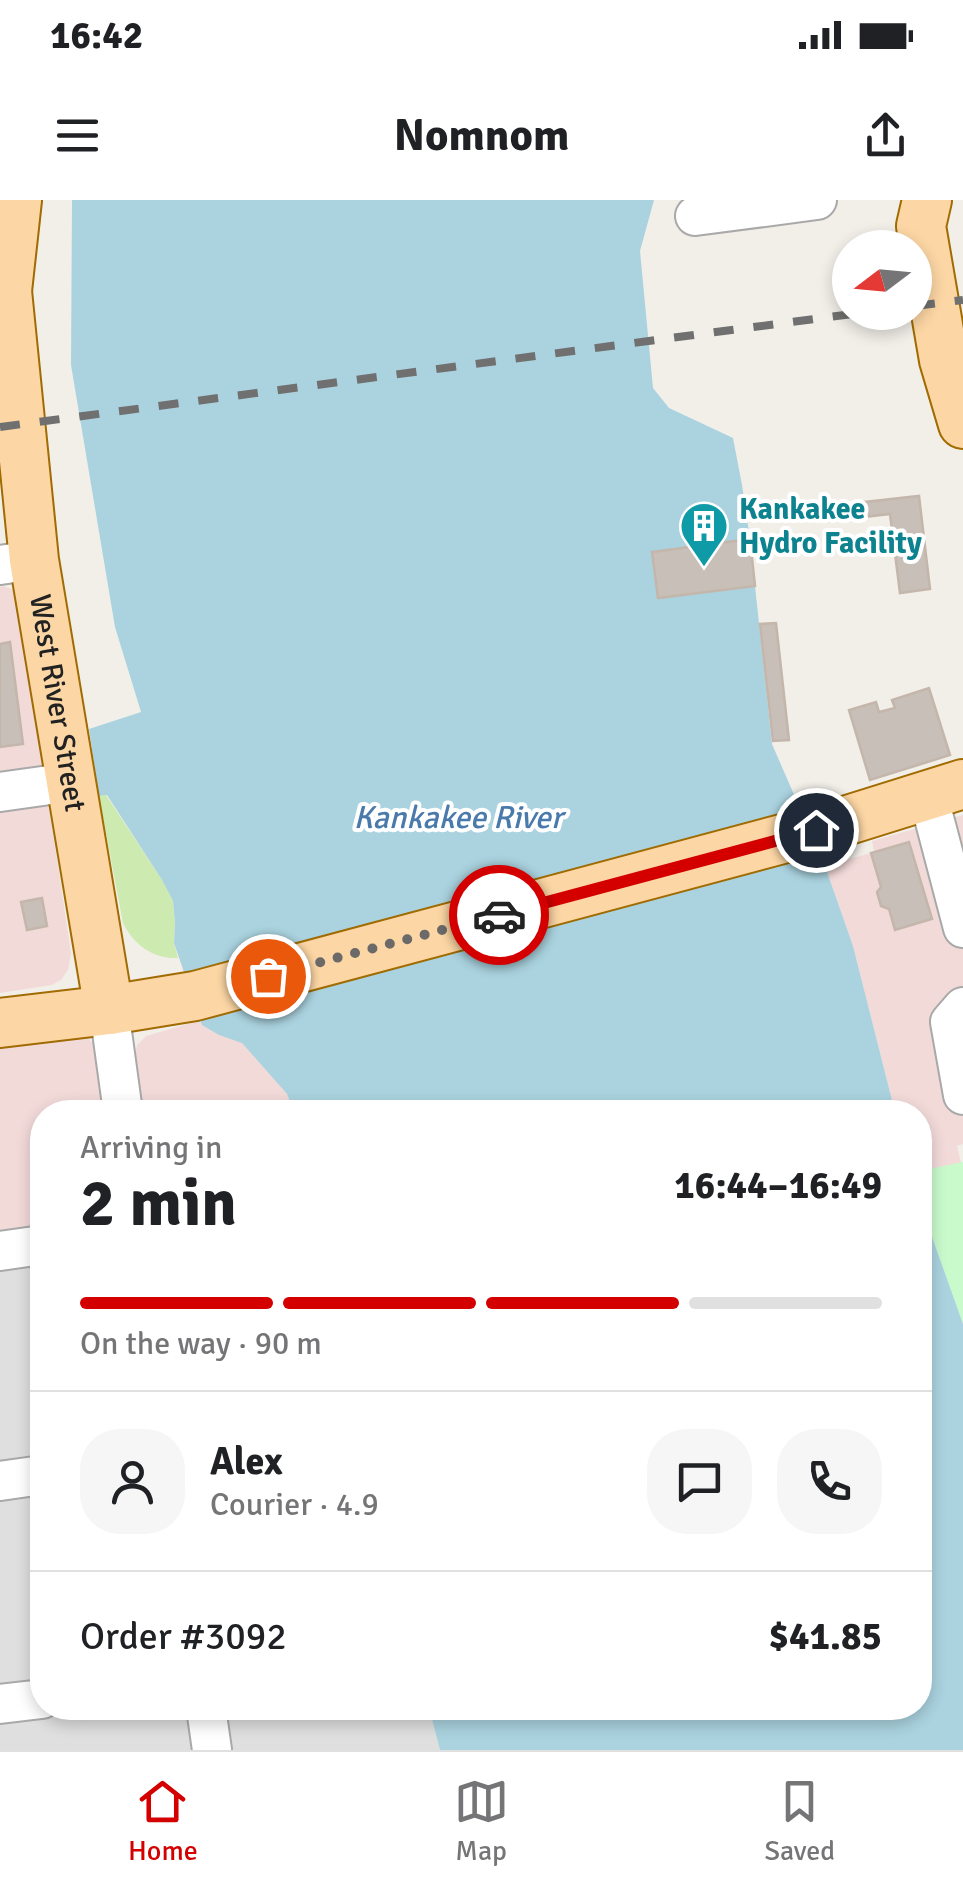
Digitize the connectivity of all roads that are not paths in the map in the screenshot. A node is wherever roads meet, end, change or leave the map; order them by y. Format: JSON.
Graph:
{"nodes":[{"id":1,"x":17,"y":200,"type":"edge"},
{"id":2,"x":817,"y":200,"type":"edge"},
{"id":3,"x":928,"y":200,"type":"edge"},
{"id":4,"x":696,"y":216,"type":"dead end"},
{"id":5,"x":2,"y":280,"type":"edge"},
{"id":6,"x":963,"y":424,"type":"edge"},
{"id":7,"x":17,"y":562,"type":"edge"},
{"id":8,"x":72,"y":782,"type":"junction"},
{"id":9,"x":946,"y":789,"type":"edge"},
{"id":10,"x":0,"y":792,"type":"edge"},
{"id":11,"x":963,"y":928,"type":"edge"},
{"id":12,"x":963,"y":1008,"type":"edge"},
{"id":13,"x":109,"y":1010,"type":"junction"},
{"id":14,"x":0,"y":1023,"type":"edge"},
{"id":15,"x":963,"y":1095,"type":"edge"},
{"id":16,"x":121,"y":1100,"type":"edge"},
{"id":17,"x":30,"y":1247,"type":"edge"},
{"id":18,"x":0,"y":1251,"type":"edge"},
{"id":19,"x":30,"y":1476,"type":"edge"},
{"id":20,"x":0,"y":1480,"type":"edge"},
{"id":21,"x":30,"y":1700,"type":"edge"},
{"id":22,"x":0,"y":1704,"type":"edge"},
{"id":23,"x":208,"y":1720,"type":"edge"},
{"id":24,"x":212,"y":1750,"type":"edge"}],
"edges":[{"from":1,"to":5,"type":"main road","name":"West River Street"},
{"from":2,"to":4,"type":"street"},
{"from":3,"to":6,"type":"main road"},
{"from":5,"to":7,"type":"main road","name":"West River Street"},
{"from":7,"to":8,"type":"main road","name":"West River Street"},
{"from":8,"to":10,"type":"street"},
{"from":8,"to":13,"type":"main road","name":"West River Street"},
{"from":9,"to":11,"type":"street"},
{"from":9,"to":13,"type":"main road"},
{"from":12,"to":15,"type":"street"},
{"from":13,"to":14,"type":"main road"},
{"from":13,"to":16,"type":"street","name":"West River Street"},
{"from":17,"to":18,"type":"street"},
{"from":19,"to":20,"type":"street"},
{"from":21,"to":22,"type":"street"},
{"from":23,"to":24,"type":"street"}]}
